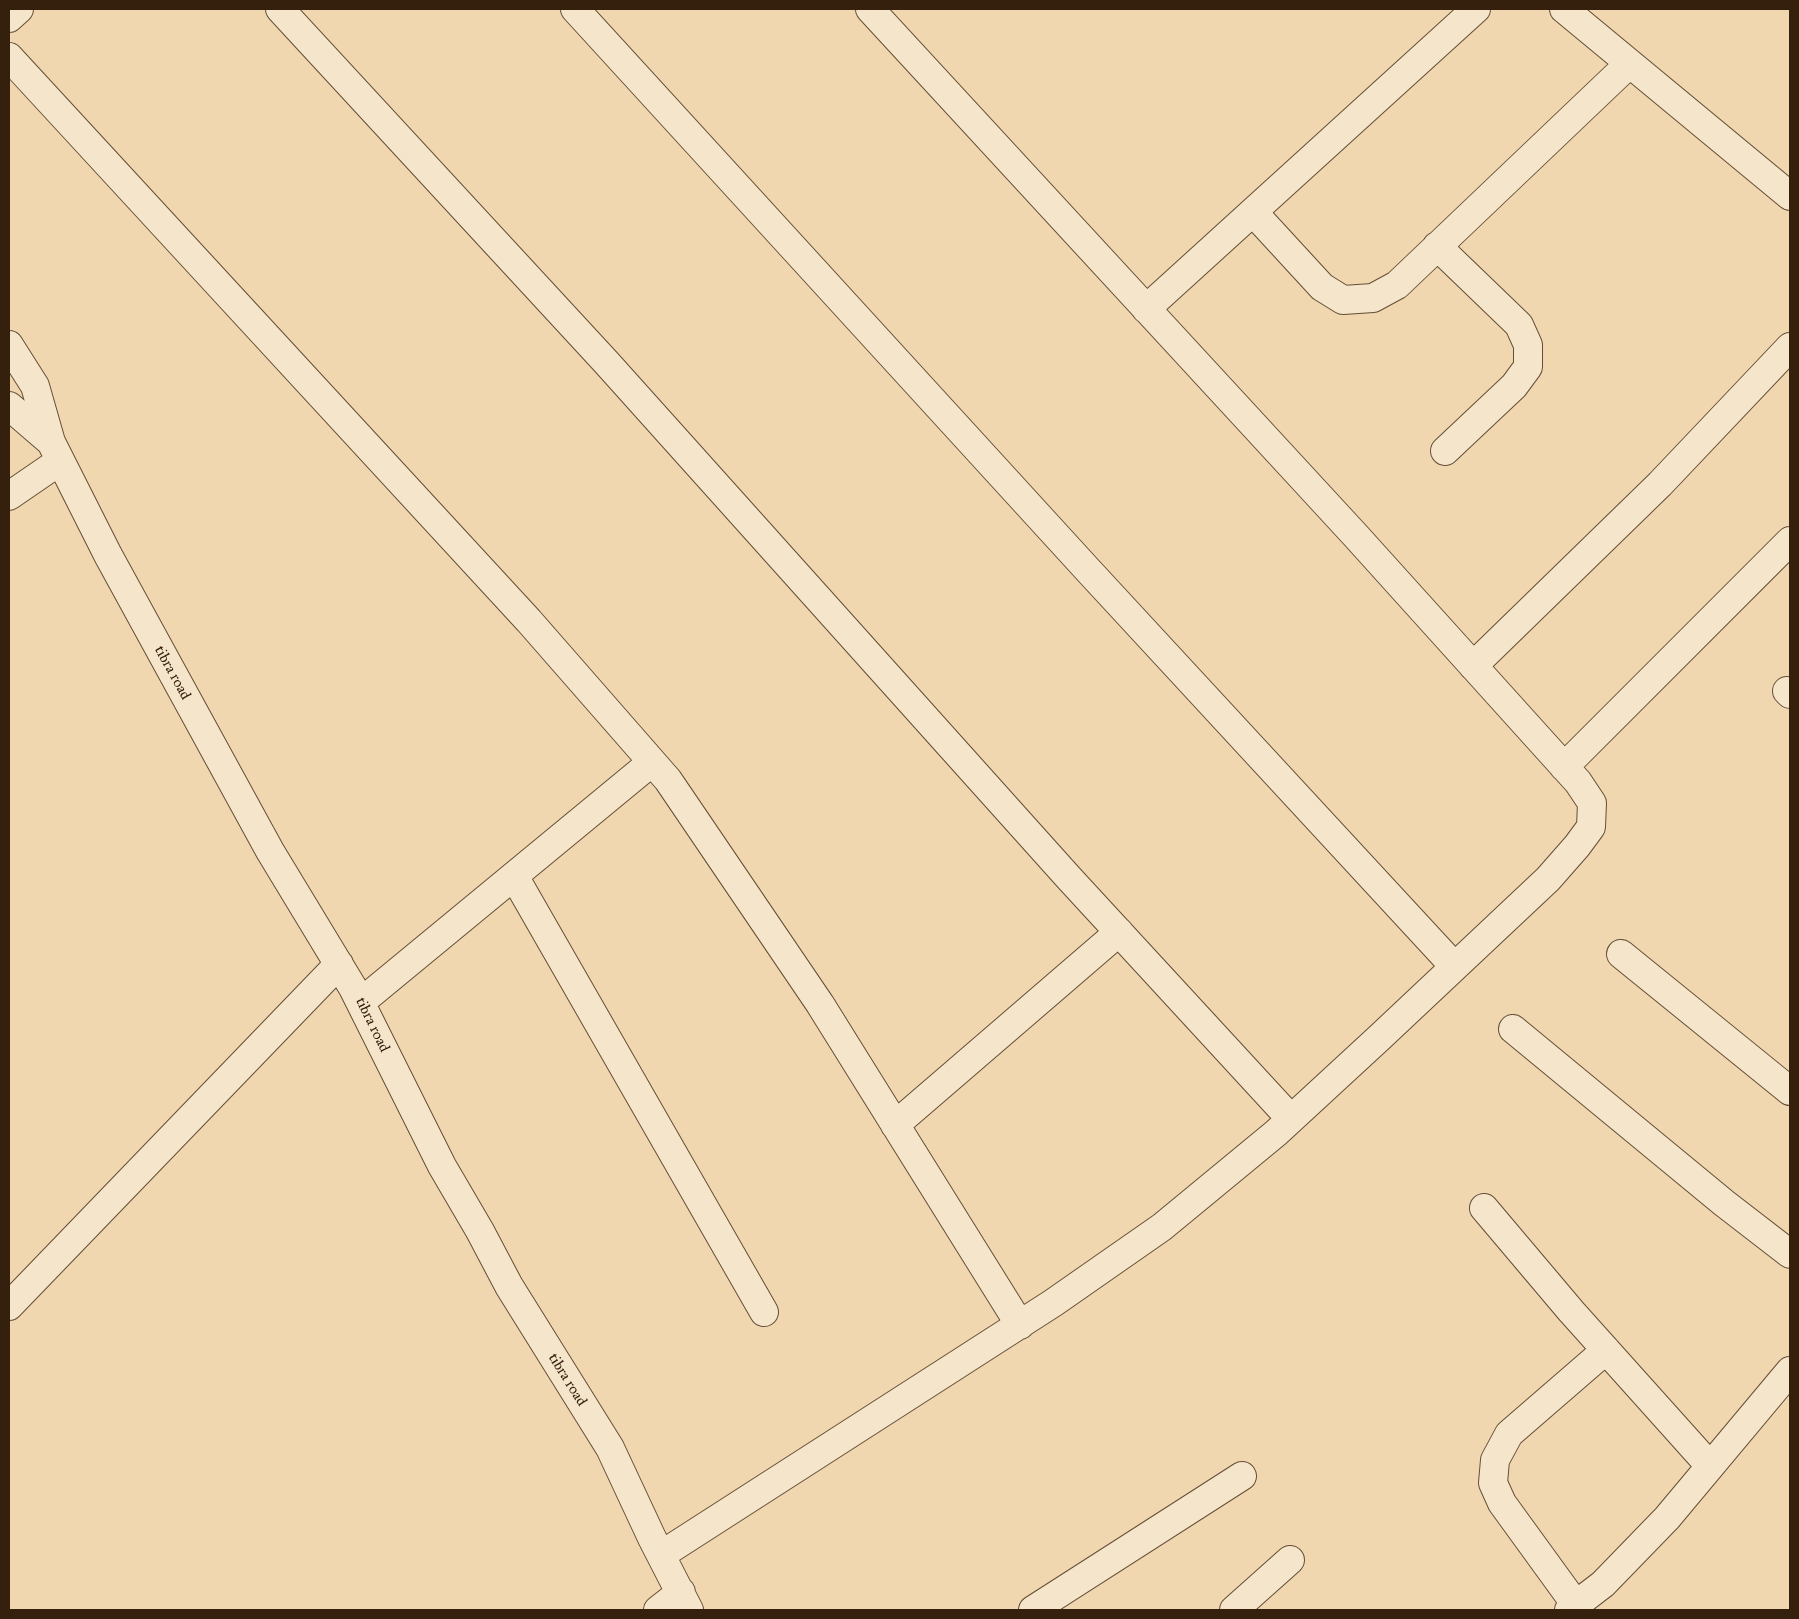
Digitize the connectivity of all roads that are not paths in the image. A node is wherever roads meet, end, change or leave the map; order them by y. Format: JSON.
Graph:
{"nodes":[{"id":1,"x":19,"y":9,"type":"edge"},
{"id":2,"x":280,"y":9,"type":"edge"},
{"id":3,"x":575,"y":9,"type":"edge"},
{"id":4,"x":870,"y":9,"type":"edge"},
{"id":5,"x":1474,"y":9,"type":"edge"},
{"id":6,"x":1564,"y":9,"type":"edge"},
{"id":7,"x":9,"y":18,"type":"edge"},
{"id":8,"x":9,"y":57,"type":"edge"},
{"id":9,"x":1629,"y":64,"type":"junction"},
{"id":10,"x":1790,"y":196,"type":"edge"},
{"id":11,"x":1253,"y":212,"type":"junction"},
{"id":12,"x":1438,"y":246,"type":"junction"},
{"id":13,"x":1146,"y":309,"type":"junction"},
{"id":14,"x":9,"y":345,"type":"edge"},
{"id":15,"x":1790,"y":347,"type":"edge"},
{"id":16,"x":9,"y":406,"type":"edge"},
{"id":17,"x":1445,"y":451,"type":"dead end"},
{"id":18,"x":55,"y":452,"type":"junction"},
{"id":19,"x":9,"y":496,"type":"edge"},
{"id":20,"x":1790,"y":541,"type":"edge"},
{"id":21,"x":1473,"y":666,"type":"junction"},
{"id":22,"x":652,"y":762,"type":"junction"},
{"id":23,"x":1564,"y":767,"type":"junction"},
{"id":24,"x":514,"y":876,"type":"junction"},
{"id":25,"x":1119,"y":932,"type":"junction"},
{"id":26,"x":1622,"y":954,"type":"dead end"},
{"id":27,"x":339,"y":964,"type":"junction"},
{"id":28,"x":1454,"y":966,"type":"junction"},
{"id":29,"x":360,"y":1002,"type":"junction"},
{"id":30,"x":1513,"y":1029,"type":"dead end"},
{"id":31,"x":1790,"y":1090,"type":"edge"},
{"id":32,"x":1291,"y":1119,"type":"junction"},
{"id":33,"x":895,"y":1125,"type":"junction"},
{"id":34,"x":1484,"y":1208,"type":"dead end"},
{"id":35,"x":1790,"y":1254,"type":"edge"},
{"id":36,"x":9,"y":1306,"type":"edge"},
{"id":37,"x":764,"y":1312,"type":"dead end"},
{"id":38,"x":1020,"y":1325,"type":"junction"},
{"id":39,"x":1606,"y":1350,"type":"junction"},
{"id":40,"x":1790,"y":1371,"type":"edge"},
{"id":41,"x":1710,"y":1466,"type":"junction"},
{"id":42,"x":1242,"y":1476,"type":"dead end"},
{"id":43,"x":661,"y":1555,"type":"junction"},
{"id":44,"x":1290,"y":1560,"type":"dead end"},
{"id":45,"x":685,"y":1601,"type":"edge"},
{"id":46,"x":1572,"y":1608,"type":"edge"},
{"id":47,"x":658,"y":1610,"type":"edge"},
{"id":48,"x":1033,"y":1610,"type":"edge"},
{"id":49,"x":1234,"y":1610,"type":"edge"}],
"edges":[{"from":1,"to":7,"type":"street"},
{"from":2,"to":25,"type":"street"},
{"from":3,"to":28,"type":"street"},
{"from":4,"to":13,"type":"street"},
{"from":5,"to":11,"type":"street"},
{"from":6,"to":9,"type":"street"},
{"from":8,"to":22,"type":"street"},
{"from":9,"to":10,"type":"street"},
{"from":9,"to":12,"type":"street"},
{"from":11,"to":12,"type":"street"},
{"from":11,"to":13,"type":"street"},
{"from":12,"to":17,"type":"street"},
{"from":13,"to":21,"type":"street"},
{"from":14,"to":18,"type":"street"},
{"from":15,"to":21,"type":"street"},
{"from":16,"to":18,"type":"street"},
{"from":18,"to":19,"type":"street"},
{"from":18,"to":27,"type":"street","name":"tibra road"},
{"from":20,"to":23,"type":"street"},
{"from":21,"to":23,"type":"street"},
{"from":22,"to":24,"type":"street"},
{"from":22,"to":33,"type":"street"},
{"from":23,"to":28,"type":"street"},
{"from":24,"to":29,"type":"street"},
{"from":24,"to":37,"type":"street"},
{"from":25,"to":32,"type":"street"},
{"from":25,"to":33,"type":"street"},
{"from":26,"to":31,"type":"street"},
{"from":27,"to":29,"type":"street","name":"tibra road"},
{"from":27,"to":36,"type":"street"},
{"from":28,"to":32,"type":"street"},
{"from":29,"to":43,"type":"street","name":"tibra road"},
{"from":30,"to":35,"type":"street"},
{"from":32,"to":38,"type":"street"},
{"from":33,"to":38,"type":"street"},
{"from":34,"to":39,"type":"street"},
{"from":38,"to":43,"type":"street"},
{"from":39,"to":41,"type":"street"},
{"from":39,"to":46,"type":"street"},
{"from":40,"to":41,"type":"street"},
{"from":41,"to":46,"type":"street"},
{"from":42,"to":48,"type":"street"},
{"from":43,"to":45,"type":"street","name":"tibra road"},
{"from":44,"to":49,"type":"street"},
{"from":45,"to":47,"type":"street"}]}
